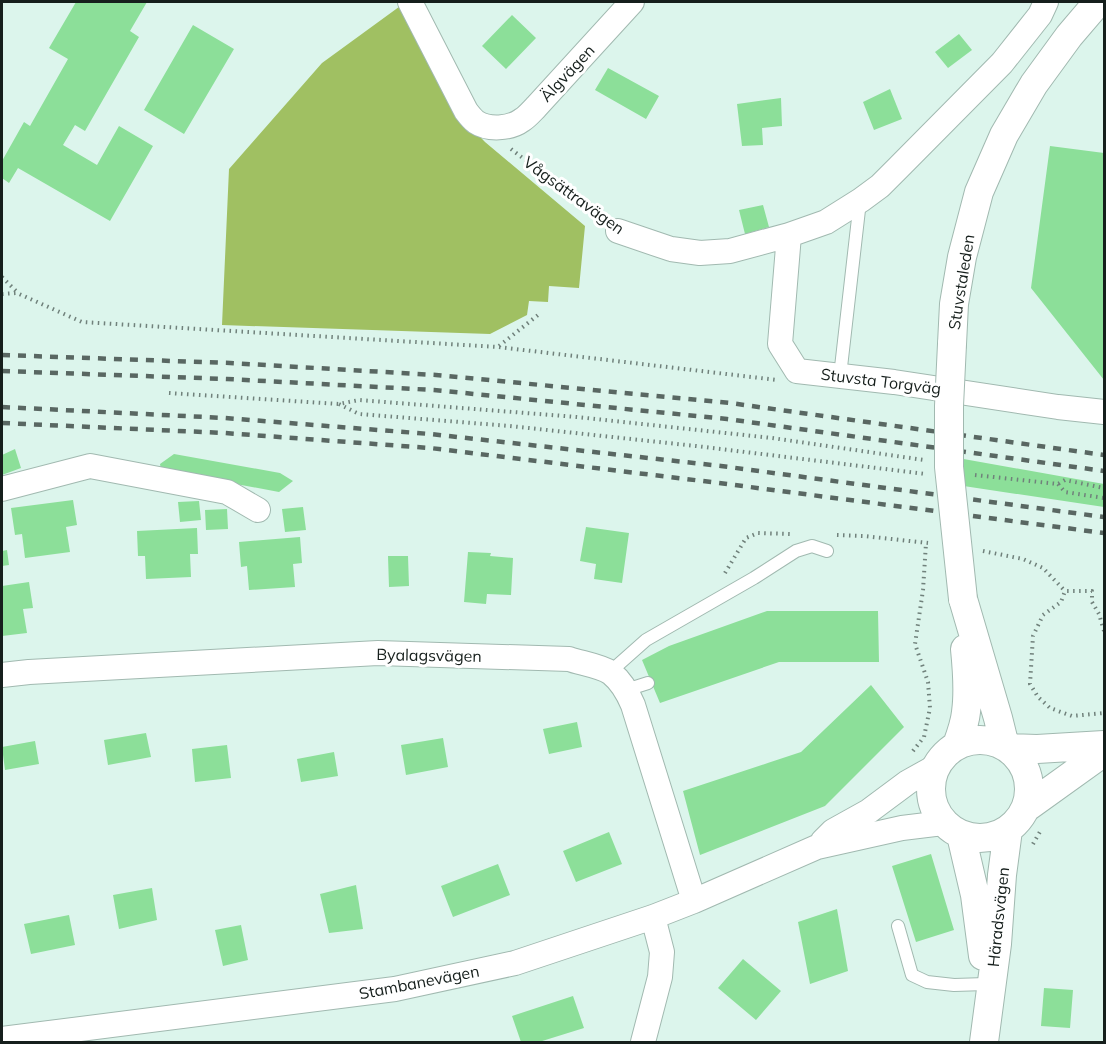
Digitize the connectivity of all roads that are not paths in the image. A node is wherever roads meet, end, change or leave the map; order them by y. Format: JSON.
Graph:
{"nodes":[{"id":1,"x":410,"y":2,"type":"edge"},
{"id":2,"x":632,"y":2,"type":"edge"},
{"id":3,"x":1046,"y":2,"type":"edge"},
{"id":4,"x":1098,"y":2,"type":"edge"},
{"id":5,"x":861,"y":200,"type":"junction"},
{"id":6,"x":618,"y":231,"type":"road end"},
{"id":7,"x":789,"y":235,"type":"junction"},
{"id":8,"x":840,"y":376,"type":"junction"},
{"id":9,"x":1104,"y":412,"type":"edge"},
{"id":10,"x":2,"y":489,"type":"edge"},
{"id":11,"x":258,"y":510,"type":"dead end"},
{"id":12,"x":827,"y":551,"type":"dead end"},
{"id":13,"x":963,"y":599,"type":"junction"},
{"id":14,"x":610,"y":672,"type":"junction"},
{"id":15,"x":2,"y":675,"type":"edge"},
{"id":16,"x":957,"y":745,"type":"junction"},
{"id":17,"x":1104,"y":745,"type":"edge"},
{"id":18,"x":1006,"y":747,"type":"junction"},
{"id":19,"x":1104,"y":752,"type":"edge"},
{"id":20,"x":923,"y":760,"type":"junction"},
{"id":21,"x":1026,"y":808,"type":"junction"},
{"id":22,"x":952,"y":829,"type":"junction"},
{"id":23,"x":1008,"y":830,"type":"junction"},
{"id":24,"x":817,"y":847,"type":"junction"},
{"id":25,"x":694,"y":901,"type":"junction"},
{"id":26,"x":653,"y":917,"type":"junction"},
{"id":27,"x":898,"y":926,"type":"dead end"},
{"id":28,"x":987,"y":994,"type":"junction"},
{"id":29,"x":2,"y":1039,"type":"edge"},
{"id":30,"x":643,"y":1042,"type":"edge"},
{"id":31,"x":984,"y":1042,"type":"edge"}],
"edges":[{"from":1,"to":2,"type":"street","name":"Älgvägen"},
{"from":3,"to":5,"type":"street","name":"Vågsättravägen"},
{"from":4,"to":13,"type":"street","name":"Stuvstaleden","bridge":true},
{"from":5,"to":7,"type":"street","name":"Vågsättravägen"},
{"from":5,"to":8,"type":"lane"},
{"from":6,"to":7,"type":"street","name":"Vågsättravägen"},
{"from":7,"to":8,"type":"street","name":"Stuvsta Torgväg"},
{"from":8,"to":9,"type":"street","name":"Stuvsta Torgväg"},
{"from":10,"to":11,"type":"street"},
{"from":12,"to":14,"type":"lane"},
{"from":13,"to":16,"type":"street","name":"Stuvstaleden"},
{"from":13,"to":18,"type":"street","name":"Stuvstaleden"},
{"from":14,"to":15,"type":"street","name":"Byalagsvägen"},
{"from":14,"to":25,"type":"street"},
{"from":16,"to":18,"type":"street"},
{"from":16,"to":20,"type":"street"},
{"from":17,"to":18,"type":"street"},
{"from":18,"to":21,"type":"street"},
{"from":19,"to":21,"type":"street"},
{"from":20,"to":22,"type":"street"},
{"from":20,"to":24,"type":"street","name":"Stambanevägen"},
{"from":21,"to":23,"type":"street"},
{"from":22,"to":23,"type":"street"},
{"from":22,"to":24,"type":"street","name":"Stambanevägen"},
{"from":22,"to":28,"type":"street","name":"Häradsvägen"},
{"from":23,"to":28,"type":"street","name":"Häradsvägen"},
{"from":24,"to":25,"type":"street","name":"Stambanevägen"},
{"from":25,"to":26,"type":"street","name":"Stambanevägen"},
{"from":26,"to":29,"type":"street","name":"Stambanevägen"},
{"from":26,"to":30,"type":"street"},
{"from":27,"to":28,"type":"lane"},
{"from":28,"to":31,"type":"street","name":"Häradsvägen"}]}
